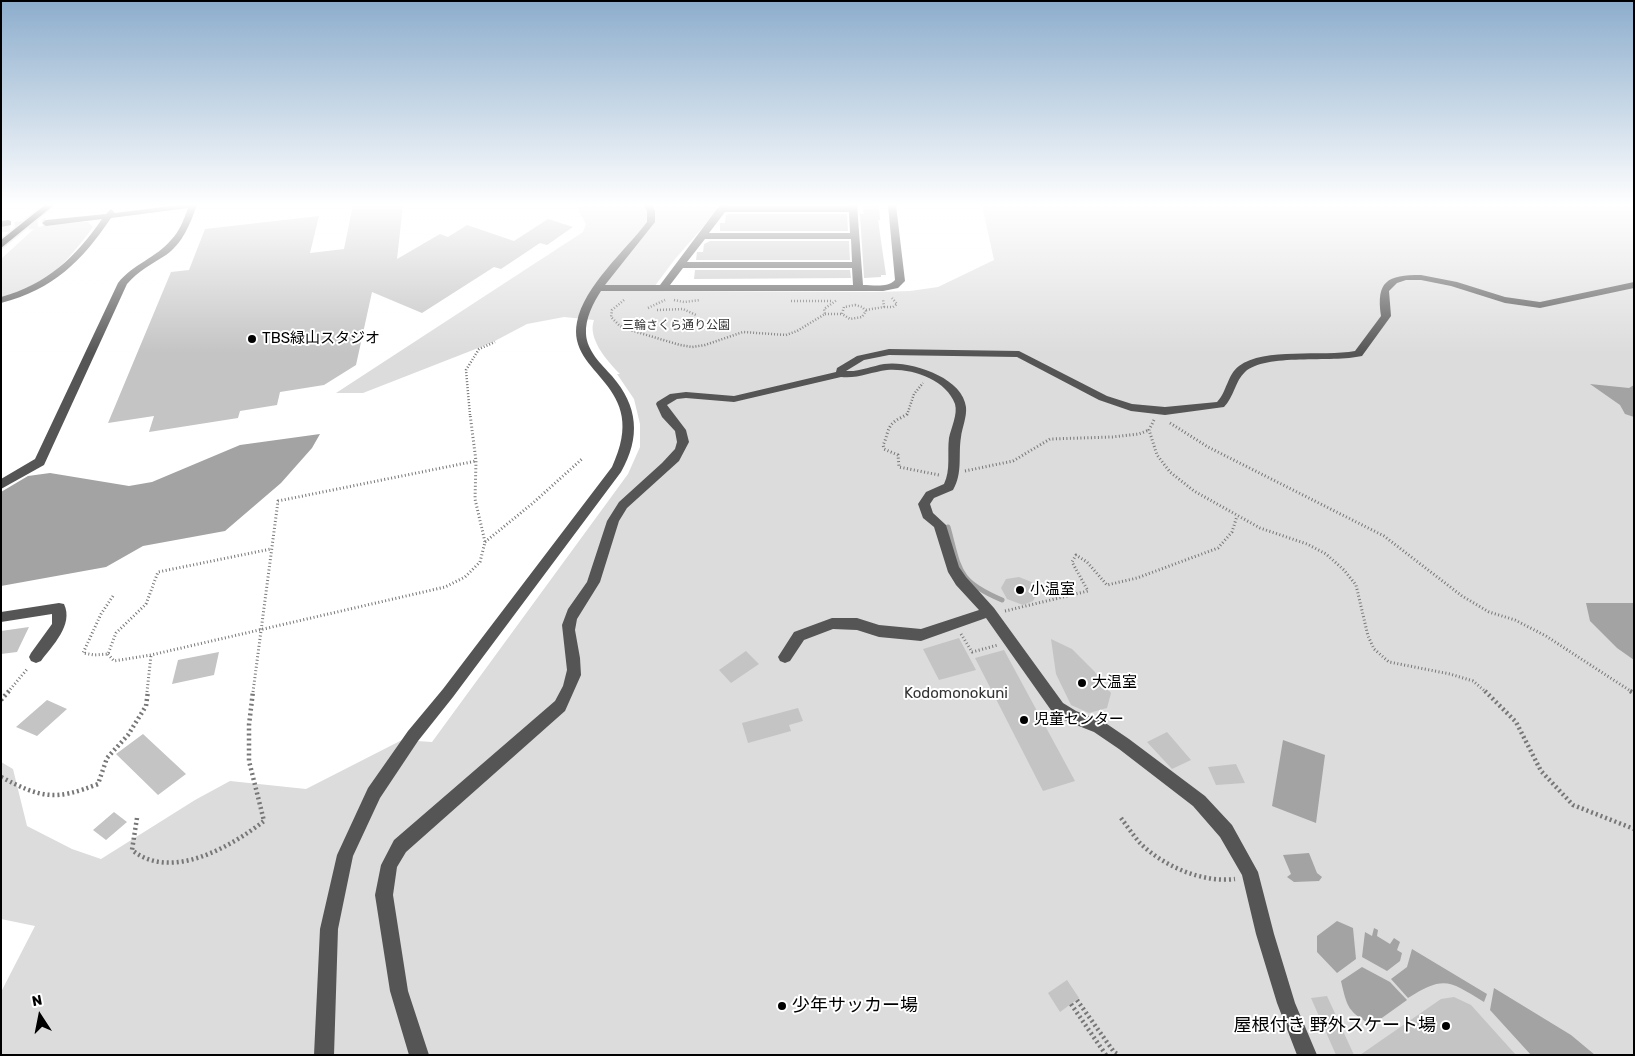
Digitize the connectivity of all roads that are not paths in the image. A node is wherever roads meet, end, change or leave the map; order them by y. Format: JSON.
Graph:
{"nodes":[{"id":1,"x":78,"y":254,"type":"edge"},
{"id":2,"x":158,"y":254,"type":"edge"},
{"id":3,"x":626,"y":254,"type":"edge"},
{"id":4,"x":689,"y":254,"type":"edge"},
{"id":5,"x":856,"y":254,"type":"edge"},
{"id":6,"x":897,"y":254,"type":"edge"},
{"id":7,"x":680,"y":265,"type":"junction"},
{"id":8,"x":856,"y":265,"type":"junction"},
{"id":9,"x":1634,"y":285,"type":"edge"},
{"id":10,"x":600,"y":288,"type":"junction"},
{"id":11,"x":663,"y":288,"type":"junction"},
{"id":12,"x":858,"y":288,"type":"junction"},
{"id":13,"x":1,"y":300,"type":"edge"},
{"id":14,"x":841,"y":374,"type":"junction"},
{"id":15,"x":1,"y":485,"type":"edge"},
{"id":16,"x":989,"y":612,"type":"junction"},
{"id":17,"x":1,"y":617,"type":"edge"},
{"id":18,"x":785,"y":656,"type":"dead end"},
{"id":19,"x":36,"y":657,"type":"road end"},
{"id":20,"x":324,"y":1055,"type":"edge"},
{"id":21,"x":419,"y":1055,"type":"edge"},
{"id":22,"x":1306,"y":1055,"type":"edge"}],
"edges":[{"from":1,"to":13,"type":"street"},
{"from":2,"to":15,"type":"street"},
{"from":3,"to":10,"type":"street"},
{"from":4,"to":7,"type":"street"},
{"from":5,"to":8,"type":"street"},
{"from":6,"to":12,"type":"street"},
{"from":7,"to":8,"type":"street"},
{"from":7,"to":11,"type":"street"},
{"from":8,"to":12,"type":"street"},
{"from":9,"to":14,"type":"street"},
{"from":10,"to":11,"type":"street"},
{"from":10,"to":20,"type":"street"},
{"from":11,"to":12,"type":"street"},
{"from":14,"to":16,"type":"street"},
{"from":14,"to":21,"type":"street"},
{"from":16,"to":18,"type":"street"},
{"from":16,"to":22,"type":"street"},
{"from":17,"to":19,"type":"street"}]}
